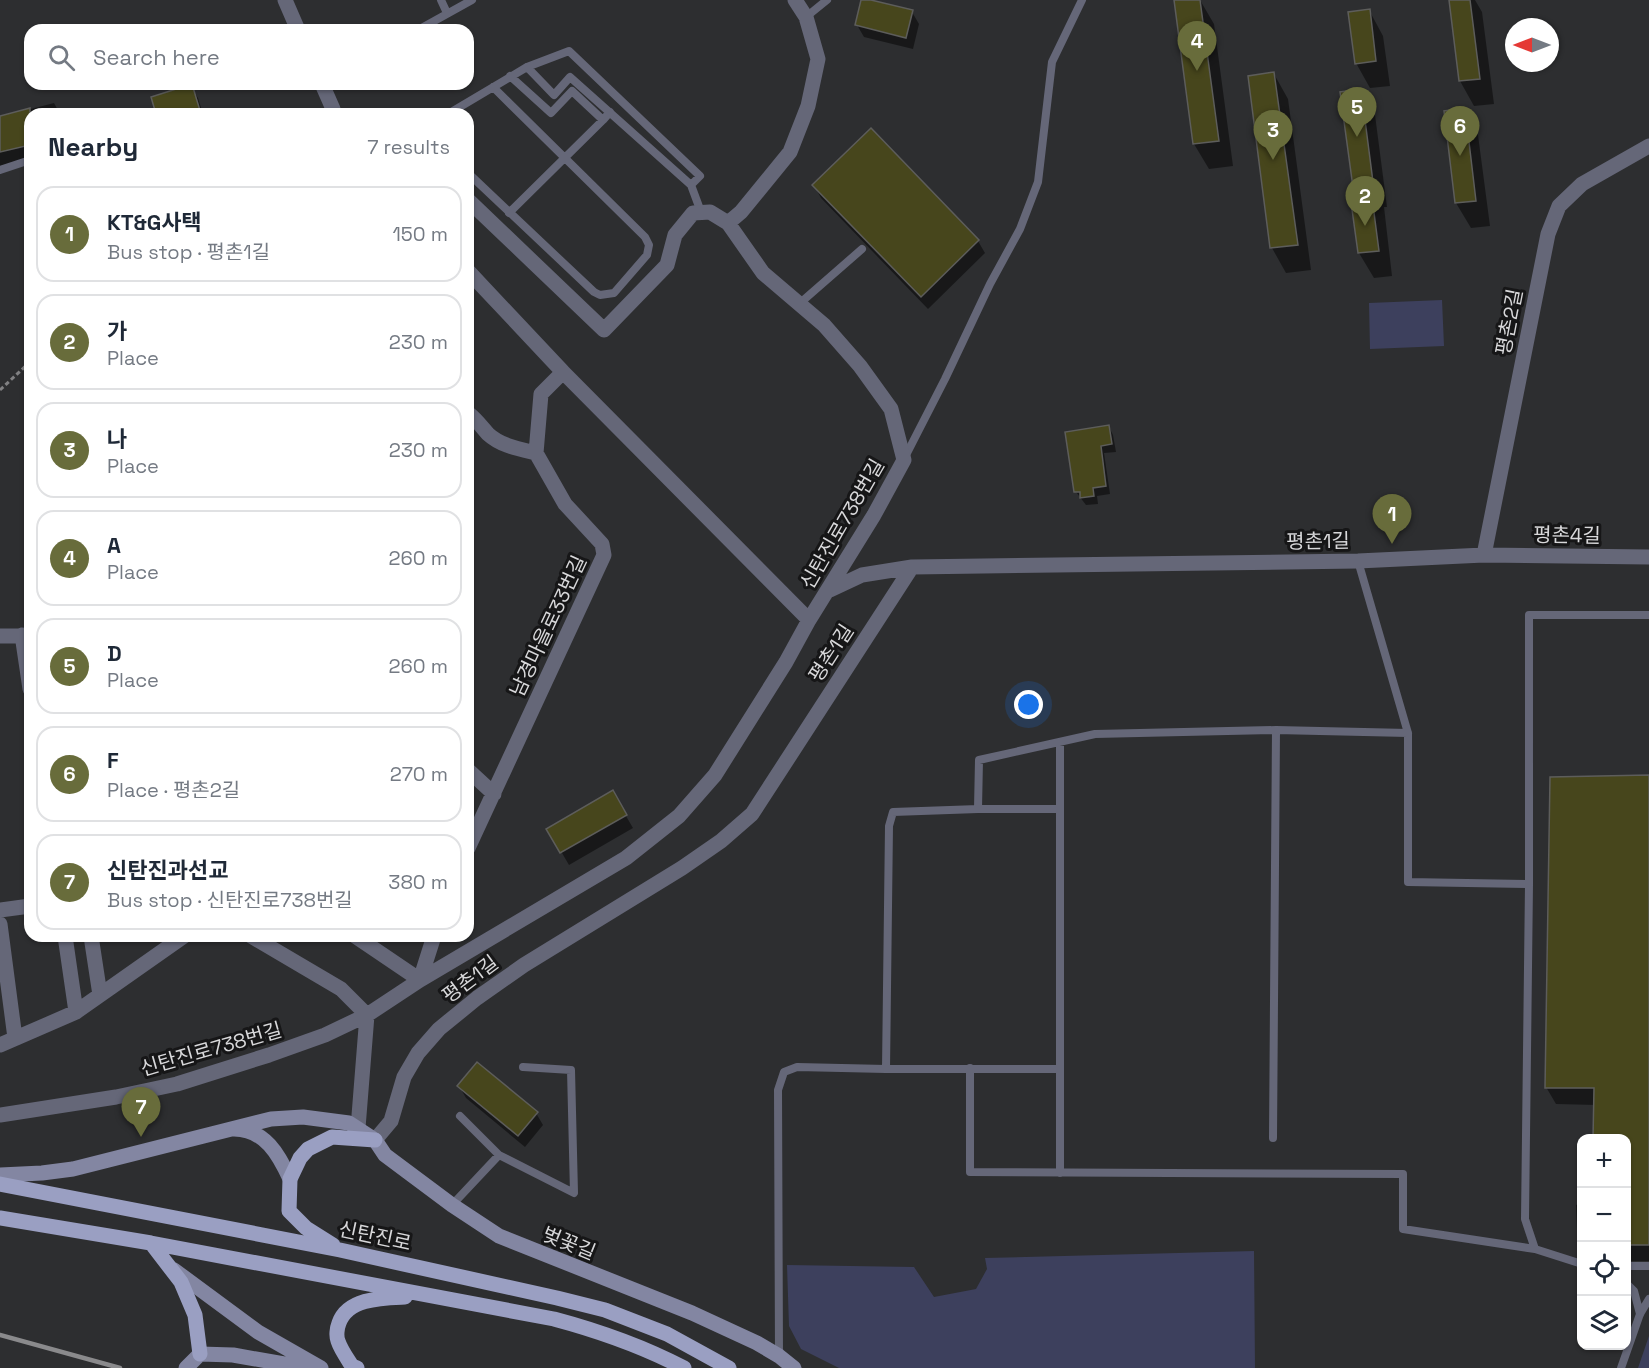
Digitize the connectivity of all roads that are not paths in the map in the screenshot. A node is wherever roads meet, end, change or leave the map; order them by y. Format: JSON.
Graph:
{"nodes":[{"id":1,"x":285,"y":0,"type":"edge"},
{"id":2,"x":441,"y":0,"type":"edge"},
{"id":3,"x":472,"y":0,"type":"edge"},
{"id":4,"x":795,"y":0,"type":"edge"},
{"id":5,"x":827,"y":0,"type":"edge"},
{"id":6,"x":1082,"y":0,"type":"edge"},
{"id":7,"x":447,"y":13,"type":"junction"},
{"id":8,"x":806,"y":17,"type":"junction"},
{"id":9,"x":295,"y":24,"type":"edge"},
{"id":10,"x":428,"y":24,"type":"edge"},
{"id":11,"x":527,"y":67,"type":"junction"},
{"id":12,"x":510,"y":76,"type":"junction"},
{"id":13,"x":493,"y":87,"type":"junction"},
{"id":14,"x":325,"y":90,"type":"edge"},
{"id":15,"x":333,"y":108,"type":"edge"},
{"id":16,"x":458,"y":108,"type":"edge"},
{"id":17,"x":610,"y":112,"type":"junction"},
{"id":18,"x":603,"y":120,"type":"junction"},
{"id":19,"x":1649,"y":146,"type":"edge"},
{"id":20,"x":564,"y":157,"type":"junction"},
{"id":21,"x":24,"y":162,"type":"edge"},
{"id":22,"x":0,"y":170,"type":"edge"},
{"id":23,"x":474,"y":179,"type":"edge"},
{"id":24,"x":691,"y":185,"type":"junction"},
{"id":25,"x":474,"y":206,"type":"edge"},
{"id":26,"x":701,"y":212,"type":"junction"},
{"id":27,"x":509,"y":213,"type":"junction"},
{"id":28,"x":728,"y":224,"type":"junction"},
{"id":29,"x":861,"y":249,"type":"dead end"},
{"id":30,"x":474,"y":277,"type":"edge"},
{"id":31,"x":799,"y":304,"type":"junction"},
{"id":32,"x":563,"y":372,"type":"junction"},
{"id":33,"x":474,"y":418,"type":"edge"},
{"id":34,"x":536,"y":453,"type":"junction"},
{"id":35,"x":904,"y":460,"type":"junction"},
{"id":36,"x":1484,"y":555,"type":"junction"},
{"id":37,"x":1649,"y":557,"type":"edge"},
{"id":38,"x":1358,"y":561,"type":"junction"},
{"id":39,"x":912,"y":567,"type":"junction"},
{"id":40,"x":830,"y":590,"type":"junction"},
{"id":41,"x":1649,"y":615,"type":"edge"},
{"id":42,"x":809,"y":620,"type":"junction"},
{"id":43,"x":24,"y":635,"type":"edge"},
{"id":44,"x":0,"y":636,"type":"edge"},
{"id":45,"x":1276,"y":730,"type":"junction"},
{"id":46,"x":1408,"y":733,"type":"junction"},
{"id":47,"x":1060,"y":741,"type":"junction"},
{"id":48,"x":474,"y":775,"type":"edge"},
{"id":49,"x":495,"y":794,"type":"junction"},
{"id":50,"x":978,"y":809,"type":"junction"},
{"id":51,"x":1060,"y":809,"type":"junction"},
{"id":52,"x":474,"y":836,"type":"edge"},
{"id":53,"x":1529,"y":884,"type":"junction"},
{"id":54,"x":24,"y":907,"type":"edge"},
{"id":55,"x":0,"y":910,"type":"edge"},
{"id":56,"x":0,"y":924,"type":"edge"},
{"id":57,"x":66,"y":942,"type":"edge"},
{"id":58,"x":93,"y":942,"type":"edge"},
{"id":59,"x":175,"y":942,"type":"edge"},
{"id":60,"x":261,"y":942,"type":"edge"},
{"id":61,"x":364,"y":942,"type":"edge"},
{"id":62,"x":432,"y":942,"type":"edge"},
{"id":63,"x":420,"y":980,"type":"junction"},
{"id":64,"x":100,"y":994,"type":"junction"},
{"id":65,"x":76,"y":1012,"type":"junction"},
{"id":66,"x":367,"y":1015,"type":"junction"},
{"id":67,"x":15,"y":1038,"type":"junction"},
{"id":68,"x":0,"y":1045,"type":"edge"},
{"id":69,"x":523,"y":1067,"type":"dead end"},
{"id":70,"x":970,"y":1068,"type":"junction"},
{"id":71,"x":886,"y":1069,"type":"junction"},
{"id":72,"x":1060,"y":1069,"type":"junction"},
{"id":73,"x":0,"y":1115,"type":"edge"},
{"id":74,"x":460,"y":1116,"type":"dead end"},
{"id":75,"x":354,"y":1126,"type":"junction"},
{"id":76,"x":226,"y":1129,"type":"junction"},
{"id":77,"x":1273,"y":1138,"type":"dead end"},
{"id":78,"x":375,"y":1140,"type":"junction"},
{"id":79,"x":499,"y":1155,"type":"junction"},
{"id":80,"x":1060,"y":1173,"type":"junction"},
{"id":81,"x":0,"y":1174,"type":"edge"},
{"id":82,"x":290,"y":1179,"type":"junction"},
{"id":83,"x":0,"y":1184,"type":"edge"},
{"id":84,"x":452,"y":1205,"type":"junction"},
{"id":85,"x":0,"y":1218,"type":"edge"},
{"id":86,"x":151,"y":1243,"type":"junction"},
{"id":87,"x":1536,"y":1249,"type":"junction"},
{"id":88,"x":340,"y":1250,"type":"junction"},
{"id":89,"x":1577,"y":1263,"type":"edge"},
{"id":90,"x":169,"y":1266,"type":"junction"},
{"id":91,"x":1631,"y":1266,"type":"edge"},
{"id":92,"x":1649,"y":1266,"type":"edge"},
{"id":93,"x":1631,"y":1288,"type":"edge"},
{"id":94,"x":430,"y":1296,"type":"junction"},
{"id":95,"x":1649,"y":1299,"type":"edge"},
{"id":96,"x":1640,"y":1314,"type":"junction"},
{"id":97,"x":200,"y":1353,"type":"junction"},
{"id":98,"x":780,"y":1362,"type":"edge"},
{"id":99,"x":186,"y":1368,"type":"edge"},
{"id":100,"x":307,"y":1368,"type":"edge"},
{"id":101,"x":321,"y":1368,"type":"edge"},
{"id":102,"x":357,"y":1368,"type":"edge"},
{"id":103,"x":684,"y":1368,"type":"edge"},
{"id":104,"x":729,"y":1368,"type":"edge"},
{"id":105,"x":794,"y":1368,"type":"edge"},
{"id":106,"x":1621,"y":1368,"type":"edge"}],
"edges":[{"from":1,"to":9,"type":"street"},
{"from":2,"to":7,"type":"lane"},
{"from":3,"to":7,"type":"lane"},
{"from":4,"to":8,"type":"street"},
{"from":5,"to":8,"type":"lane"},
{"from":6,"to":35,"type":"lane"},
{"from":7,"to":10,"type":"lane"},
{"from":8,"to":28,"type":"street"},
{"from":11,"to":12,"type":"lane"},
{"from":11,"to":17,"type":"lane"},
{"from":11,"to":24,"type":"lane"},
{"from":12,"to":13,"type":"lane"},
{"from":12,"to":18,"type":"lane"},
{"from":13,"to":16,"type":"lane"},
{"from":13,"to":20,"type":"lane"},
{"from":14,"to":15,"type":"street"},
{"from":17,"to":18,"type":"lane"},
{"from":17,"to":24,"type":"lane"},
{"from":18,"to":20,"type":"lane"},
{"from":19,"to":36,"type":"street","name":"평촌2길"},
{"from":20,"to":27,"type":"lane"},
{"from":20,"to":27,"type":"lane"},
{"from":21,"to":22,"type":"lane"},
{"from":23,"to":27,"type":"lane"},
{"from":24,"to":26,"type":"lane"},
{"from":25,"to":26,"type":"street"},
{"from":26,"to":28,"type":"street"},
{"from":28,"to":31,"type":"street","name":"신탄진로738번길"},
{"from":29,"to":31,"type":"lane"},
{"from":30,"to":32,"type":"street"},
{"from":31,"to":35,"type":"street","name":"신탄진로738번길"},
{"from":32,"to":34,"type":"street"},
{"from":32,"to":42,"type":"street"},
{"from":33,"to":34,"type":"street"},
{"from":34,"to":49,"type":"street","name":"남경마을로33번길"},
{"from":35,"to":40,"type":"street","name":"신탄진로738번길"},
{"from":36,"to":37,"type":"street","name":"평촌4길"},
{"from":36,"to":38,"type":"street","name":"평촌1길"},
{"from":38,"to":39,"type":"street","name":"평촌1길"},
{"from":38,"to":46,"type":"lane"},
{"from":39,"to":40,"type":"street"},
{"from":39,"to":78,"type":"street","name":"평촌1길"},
{"from":40,"to":42,"type":"street","name":"신탄진로738번길"},
{"from":41,"to":53,"type":"lane"},
{"from":42,"to":63,"type":"street","name":"신탄진로738번길"},
{"from":43,"to":44,"type":"street"},
{"from":45,"to":46,"type":"lane"},
{"from":45,"to":47,"type":"lane"},
{"from":45,"to":77,"type":"lane"},
{"from":46,"to":53,"type":"lane"},
{"from":47,"to":50,"type":"lane"},
{"from":47,"to":51,"type":"lane"},
{"from":48,"to":49,"type":"street"},
{"from":49,"to":52,"type":"street"},
{"from":50,"to":51,"type":"lane"},
{"from":50,"to":71,"type":"lane"},
{"from":51,"to":72,"type":"lane"},
{"from":53,"to":87,"type":"lane"},
{"from":54,"to":55,"type":"street"},
{"from":56,"to":67,"type":"street"},
{"from":57,"to":65,"type":"street"},
{"from":58,"to":64,"type":"street"},
{"from":59,"to":64,"type":"street"},
{"from":60,"to":66,"type":"street"},
{"from":61,"to":63,"type":"street"},
{"from":62,"to":63,"type":"street"},
{"from":63,"to":66,"type":"street","name":"신탄진로738번길"},
{"from":64,"to":65,"type":"street"},
{"from":65,"to":67,"type":"street"},
{"from":66,"to":73,"type":"street","name":"신탄진로738번길"},
{"from":66,"to":75,"type":"street"},
{"from":67,"to":68,"type":"street"},
{"from":69,"to":79,"type":"lane"},
{"from":70,"to":71,"type":"lane"},
{"from":70,"to":72,"type":"lane"},
{"from":70,"to":80,"type":"lane"},
{"from":71,"to":98,"type":"lane"},
{"from":72,"to":80,"type":"lane"},
{"from":74,"to":79,"type":"lane"},
{"from":75,"to":76,"type":"street"},
{"from":75,"to":78,"type":"street","name":"벚꽃길"},
{"from":76,"to":81,"type":"street"},
{"from":76,"to":82,"type":"street"},
{"from":78,"to":82,"type":"main road"},
{"from":78,"to":84,"type":"street","name":"벚꽃길"},
{"from":79,"to":84,"type":"lane"},
{"from":80,"to":87,"type":"lane"},
{"from":82,"to":88,"type":"main road"},
{"from":83,"to":88,"type":"main road","name":"신탄진로"},
{"from":84,"to":98,"type":"street","name":"벚꽃길"},
{"from":85,"to":86,"type":"main road"},
{"from":86,"to":90,"type":"main road"},
{"from":86,"to":94,"type":"main road"},
{"from":87,"to":89,"type":"lane"},
{"from":88,"to":104,"type":"main road","name":"신탄진로"},
{"from":90,"to":97,"type":"main road"},
{"from":90,"to":101,"type":"street"},
{"from":91,"to":92,"type":"lane"},
{"from":93,"to":96,"type":"lane"},
{"from":94,"to":102,"type":"main road"},
{"from":94,"to":103,"type":"main road"},
{"from":95,"to":96,"type":"lane"},
{"from":96,"to":106,"type":"lane"},
{"from":97,"to":99,"type":"street"},
{"from":97,"to":100,"type":"street"},
{"from":98,"to":105,"type":"street","name":"벚꽃길"}]}
